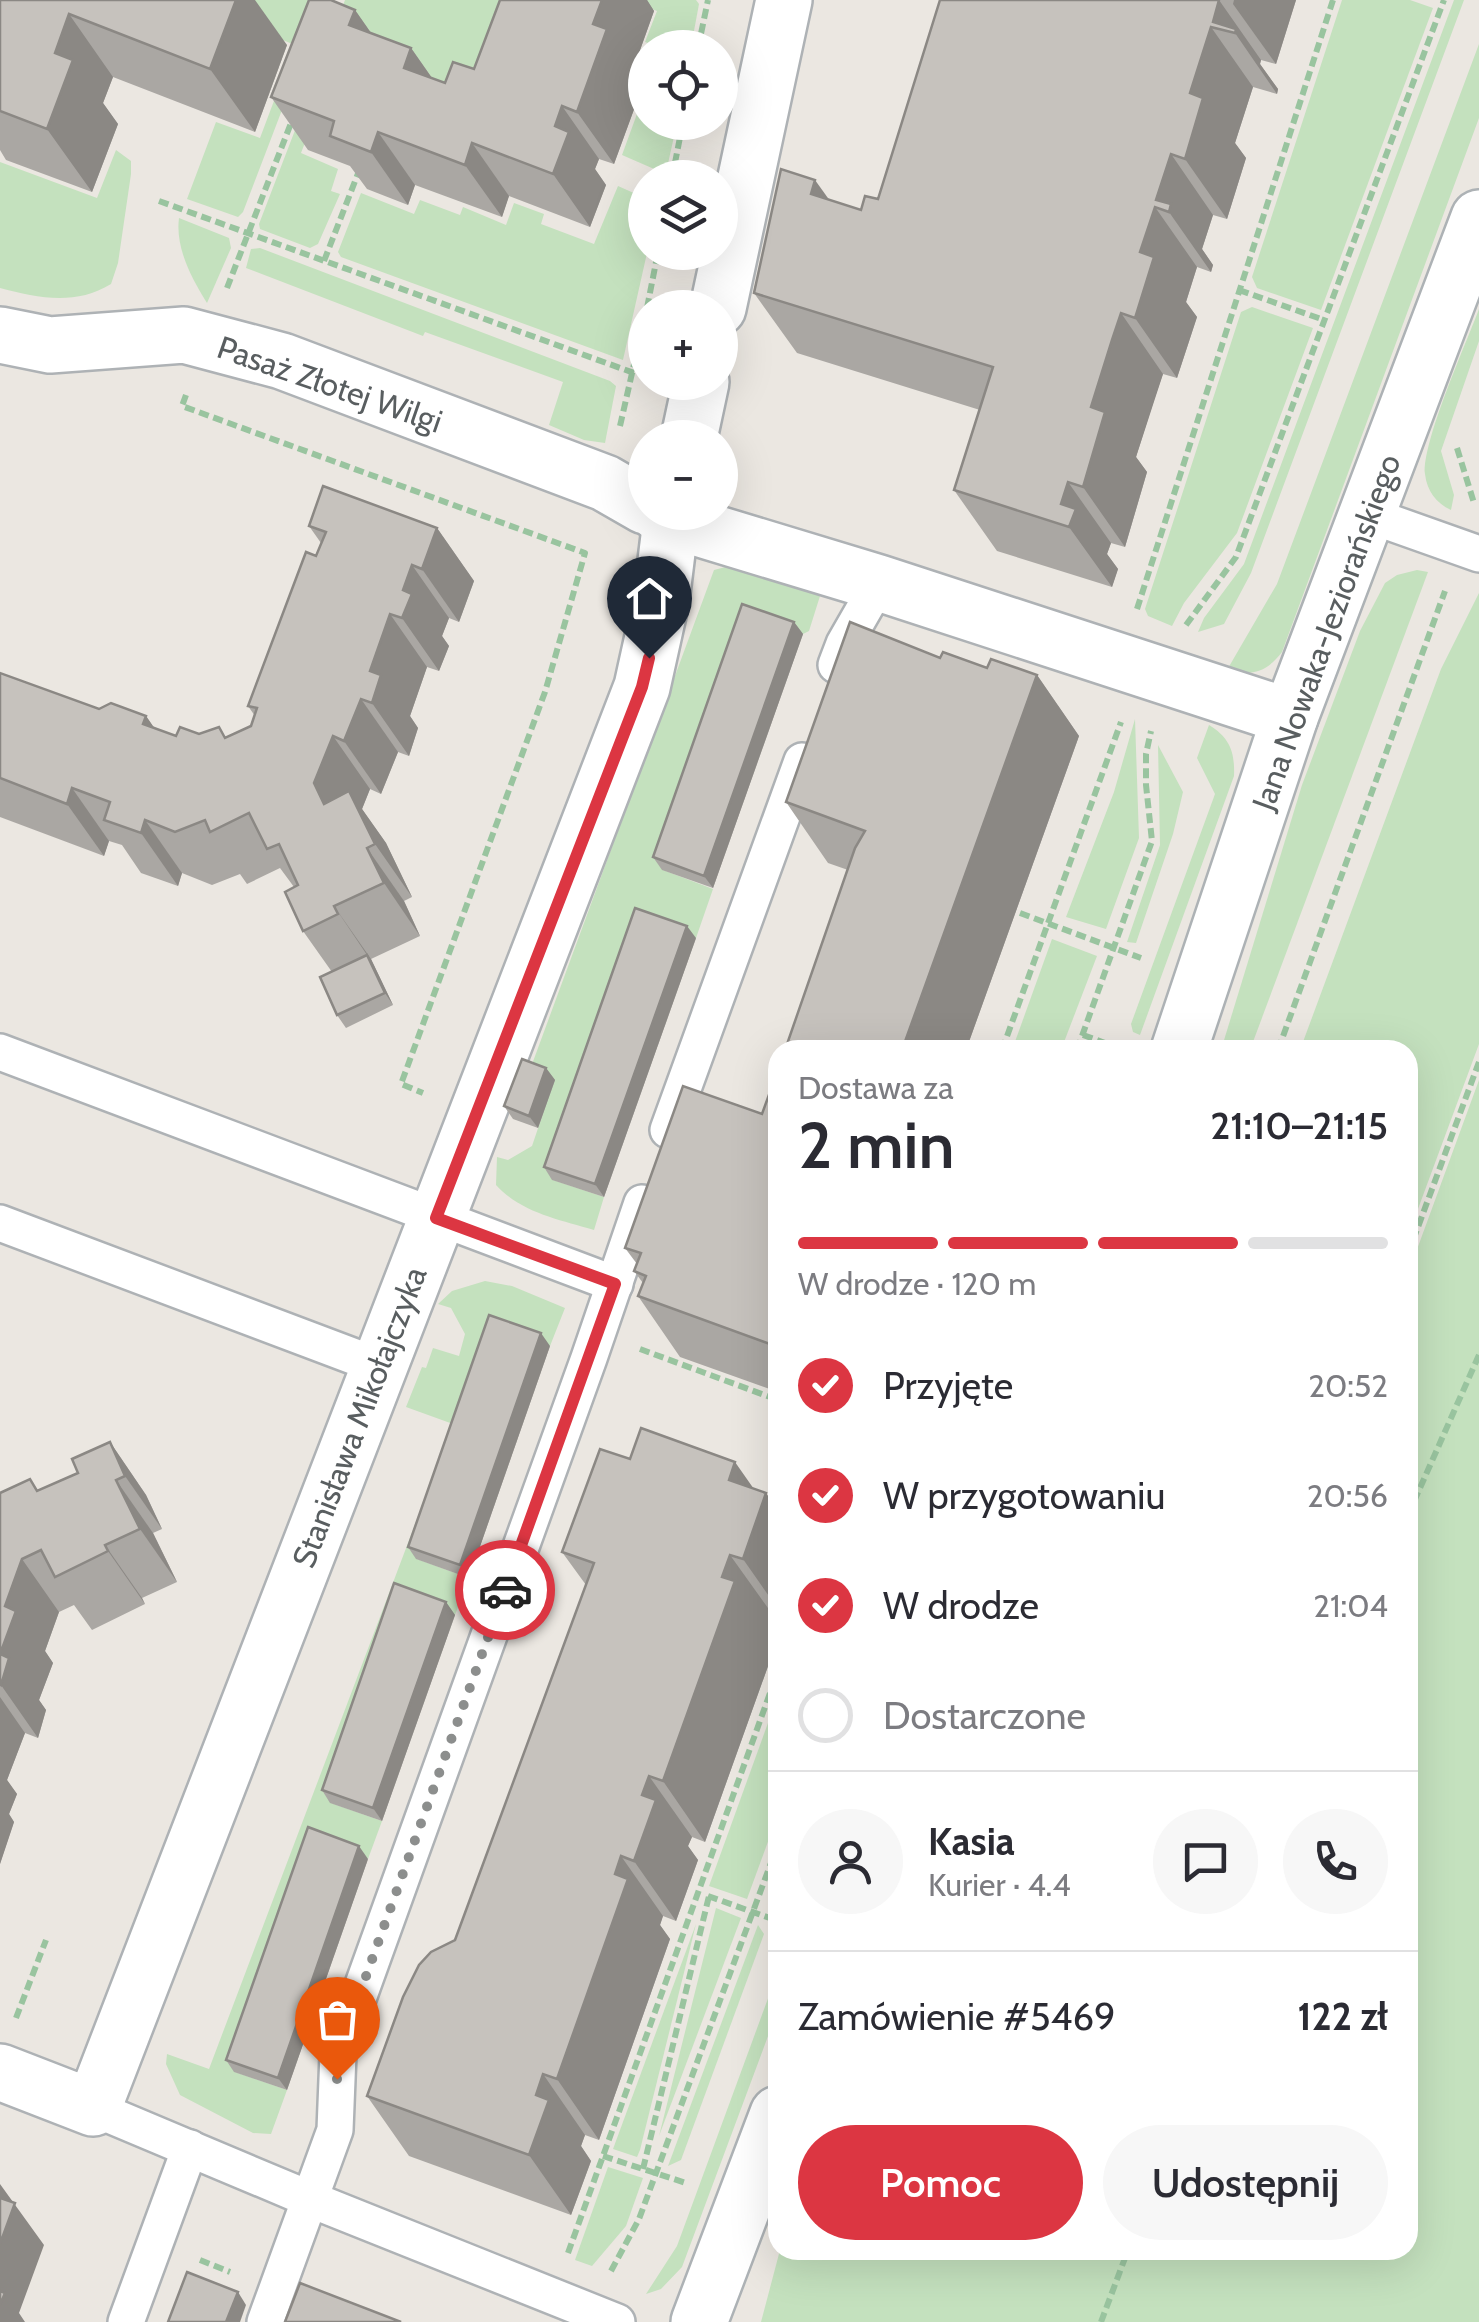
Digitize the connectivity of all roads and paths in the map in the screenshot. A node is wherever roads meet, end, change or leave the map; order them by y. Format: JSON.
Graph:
{"nodes":[{"id":1,"x":708,"y":0,"type":"edge"},
{"id":2,"x":784,"y":0,"type":"edge"},
{"id":3,"x":1332,"y":0,"type":"edge"},
{"id":4,"x":1442,"y":0,"type":"edge"},
{"id":5,"x":702,"y":30,"type":"edge"},
{"id":6,"x":297,"y":108,"type":"edge"},
{"id":7,"x":358,"y":171,"type":"edge"},
{"id":8,"x":160,"y":201,"type":"dead end"},
{"id":9,"x":1479,"y":218,"type":"edge"},
{"id":10,"x":248,"y":233,"type":"junction"},
{"id":11,"x":324,"y":261,"type":"junction"},
{"id":12,"x":722,"y":290,"type":"edge"},
{"id":13,"x":1239,"y":290,"type":"junction"},
{"id":14,"x":224,"y":297,"type":"dead end"},
{"id":15,"x":1324,"y":320,"type":"junction"},
{"id":16,"x":0,"y":335,"type":"edge"},
{"id":17,"x":628,"y":371,"type":"edge"},
{"id":18,"x":182,"y":406,"type":"dead end"},
{"id":19,"x":1459,"y":440,"type":"dead end"},
{"id":20,"x":628,"y":495,"type":"edge"},
{"id":21,"x":1369,"y":515,"type":"junction"},
{"id":22,"x":661,"y":530,"type":"edge"},
{"id":23,"x":713,"y":530,"type":"edge"},
{"id":24,"x":1470,"y":551,"type":"edge"},
{"id":25,"x":879,"y":584,"type":"junction"},
{"id":26,"x":1132,"y":625,"type":"dead end"},
{"id":27,"x":1161,"y":698,"type":"junction"},
{"id":28,"x":823,"y":700,"type":"edge"},
{"id":29,"x":1290,"y":718,"type":"junction"},
{"id":30,"x":810,"y":738,"type":"edge"},
{"id":31,"x":1020,"y":913,"type":"dead end"},
{"id":32,"x":1048,"y":924,"type":"junction"},
{"id":33,"x":1115,"y":948,"type":"junction"},
{"id":34,"x":1141,"y":958,"type":"dead end"},
{"id":35,"x":1084,"y":1034,"type":"junction"},
{"id":36,"x":1006,"y":1040,"type":"edge"},
{"id":37,"x":1081,"y":1040,"type":"edge"},
{"id":38,"x":1100,"y":1040,"type":"edge"},
{"id":39,"x":1183,"y":1040,"type":"edge"},
{"id":40,"x":1282,"y":1040,"type":"edge"},
{"id":41,"x":0,"y":1052,"type":"edge"},
{"id":42,"x":1479,"y":1062,"type":"edge"},
{"id":43,"x":432,"y":1097,"type":"dead end"},
{"id":44,"x":436,"y":1218,"type":"junction"},
{"id":45,"x":0,"y":1223,"type":"edge"},
{"id":46,"x":1418,"y":1227,"type":"edge"},
{"id":47,"x":615,"y":1284,"type":"junction"},
{"id":48,"x":597,"y":1333,"type":"junction"},
{"id":49,"x":1479,"y":1355,"type":"edge"},
{"id":50,"x":379,"y":1366,"type":"junction"},
{"id":51,"x":768,"y":1396,"type":"edge"},
{"id":52,"x":1418,"y":1492,"type":"edge"},
{"id":53,"x":768,"y":1699,"type":"edge"},
{"id":54,"x":768,"y":1870,"type":"edge"},
{"id":55,"x":698,"y":1892,"type":"junction"},
{"id":56,"x":709,"y":1896,"type":"junction"},
{"id":57,"x":752,"y":1912,"type":"junction"},
{"id":58,"x":768,"y":1918,"type":"edge"},
{"id":59,"x":46,"y":1940,"type":"dead end"},
{"id":60,"x":6,"y":2050,"type":"edge"},
{"id":61,"x":94,"y":2108,"type":"junction"},
{"id":62,"x":768,"y":2140,"type":"edge"},
{"id":63,"x":190,"y":2148,"type":"junction"},
{"id":64,"x":602,"y":2156,"type":"junction"},
{"id":65,"x":643,"y":2169,"type":"junction"},
{"id":66,"x":656,"y":2173,"type":"junction"},
{"id":67,"x":686,"y":2183,"type":"dead end"},
{"id":68,"x":312,"y":2200,"type":"junction"},
{"id":69,"x":198,"y":2260,"type":"dead end"},
{"id":70,"x":1124,"y":2260,"type":"edge"},
{"id":71,"x":564,"y":2262,"type":"dead end"},
{"id":72,"x":235,"y":2274,"type":"dead end"},
{"id":73,"x":606,"y":2280,"type":"dead end"},
{"id":74,"x":126,"y":2322,"type":"edge"},
{"id":75,"x":266,"y":2322,"type":"edge"},
{"id":76,"x":617,"y":2322,"type":"edge"},
{"id":77,"x":699,"y":2322,"type":"edge"},
{"id":78,"x":1101,"y":2322,"type":"edge"}],
"edges":[{"from":1,"to":5,"type":"path"},
{"from":2,"to":12,"type":"street"},
{"from":3,"to":13,"type":"path"},
{"from":4,"to":15,"type":"path"},
{"from":6,"to":10,"type":"path"},
{"from":7,"to":11,"type":"path"},
{"from":8,"to":10,"type":"path"},
{"from":9,"to":21,"type":"street","name":"Jana Nowaka-Jeziorańskiego"},
{"from":10,"to":11,"type":"path"},
{"from":10,"to":14,"type":"path"},
{"from":11,"to":17,"type":"path"},
{"from":13,"to":15,"type":"path"},
{"from":13,"to":26,"type":"path"},
{"from":15,"to":27,"type":"path"},
{"from":16,"to":20,"type":"street","name":"Pasaż Złotej Wilgi"},
{"from":18,"to":43,"type":"path"},
{"from":19,"to":24,"type":"path"},
{"from":21,"to":24,"type":"lane"},
{"from":21,"to":29,"type":"street","name":"Jana Nowaka-Jeziorańskiego"},
{"from":22,"to":44,"type":"street","name":"Stanisława Mikołajczyka"},
{"from":23,"to":25,"type":"street","name":"Pasaż Złotej Wilgi"},
{"from":24,"to":40,"type":"path"},
{"from":25,"to":27,"type":"street","name":"Pasaż Złotej Wilgi"},
{"from":25,"to":28,"type":"lane"},
{"from":27,"to":29,"type":"street","name":"Pasaż Złotej Wilgi"},
{"from":27,"to":32,"type":"path"},
{"from":27,"to":33,"type":"path"},
{"from":29,"to":39,"type":"street","name":"Jana Nowaka-Jeziorańskiego"},
{"from":30,"to":47,"type":"lane"},
{"from":31,"to":32,"type":"path"},
{"from":32,"to":33,"type":"path"},
{"from":32,"to":36,"type":"path"},
{"from":33,"to":34,"type":"path"},
{"from":33,"to":35,"type":"path"},
{"from":35,"to":37,"type":"path"},
{"from":35,"to":38,"type":"path"},
{"from":41,"to":44,"type":"lane"},
{"from":42,"to":46,"type":"path"},
{"from":44,"to":47,"type":"lane"},
{"from":44,"to":50,"type":"street","name":"Stanisława Mikołajczyka"},
{"from":45,"to":50,"type":"lane"},
{"from":47,"to":48,"type":"lane"},
{"from":48,"to":51,"type":"path"},
{"from":48,"to":68,"type":"lane"},
{"from":49,"to":52,"type":"path"},
{"from":50,"to":61,"type":"street","name":"Stanisława Mikołajczyka"},
{"from":53,"to":55,"type":"path"},
{"from":54,"to":57,"type":"path"},
{"from":55,"to":56,"type":"path"},
{"from":55,"to":64,"type":"path"},
{"from":56,"to":57,"type":"path"},
{"from":56,"to":65,"type":"path"},
{"from":57,"to":58,"type":"path"},
{"from":57,"to":66,"type":"path"},
{"from":59,"to":60,"type":"path"},
{"from":60,"to":61,"type":"street"},
{"from":61,"to":63,"type":"lane"},
{"from":62,"to":77,"type":"street"},
{"from":63,"to":68,"type":"lane"},
{"from":63,"to":74,"type":"lane"},
{"from":64,"to":65,"type":"path"},
{"from":64,"to":71,"type":"path"},
{"from":65,"to":66,"type":"path"},
{"from":66,"to":67,"type":"path"},
{"from":66,"to":73,"type":"path"},
{"from":68,"to":75,"type":"lane"},
{"from":68,"to":76,"type":"lane"},
{"from":69,"to":72,"type":"path"},
{"from":70,"to":78,"type":"path"}]}
